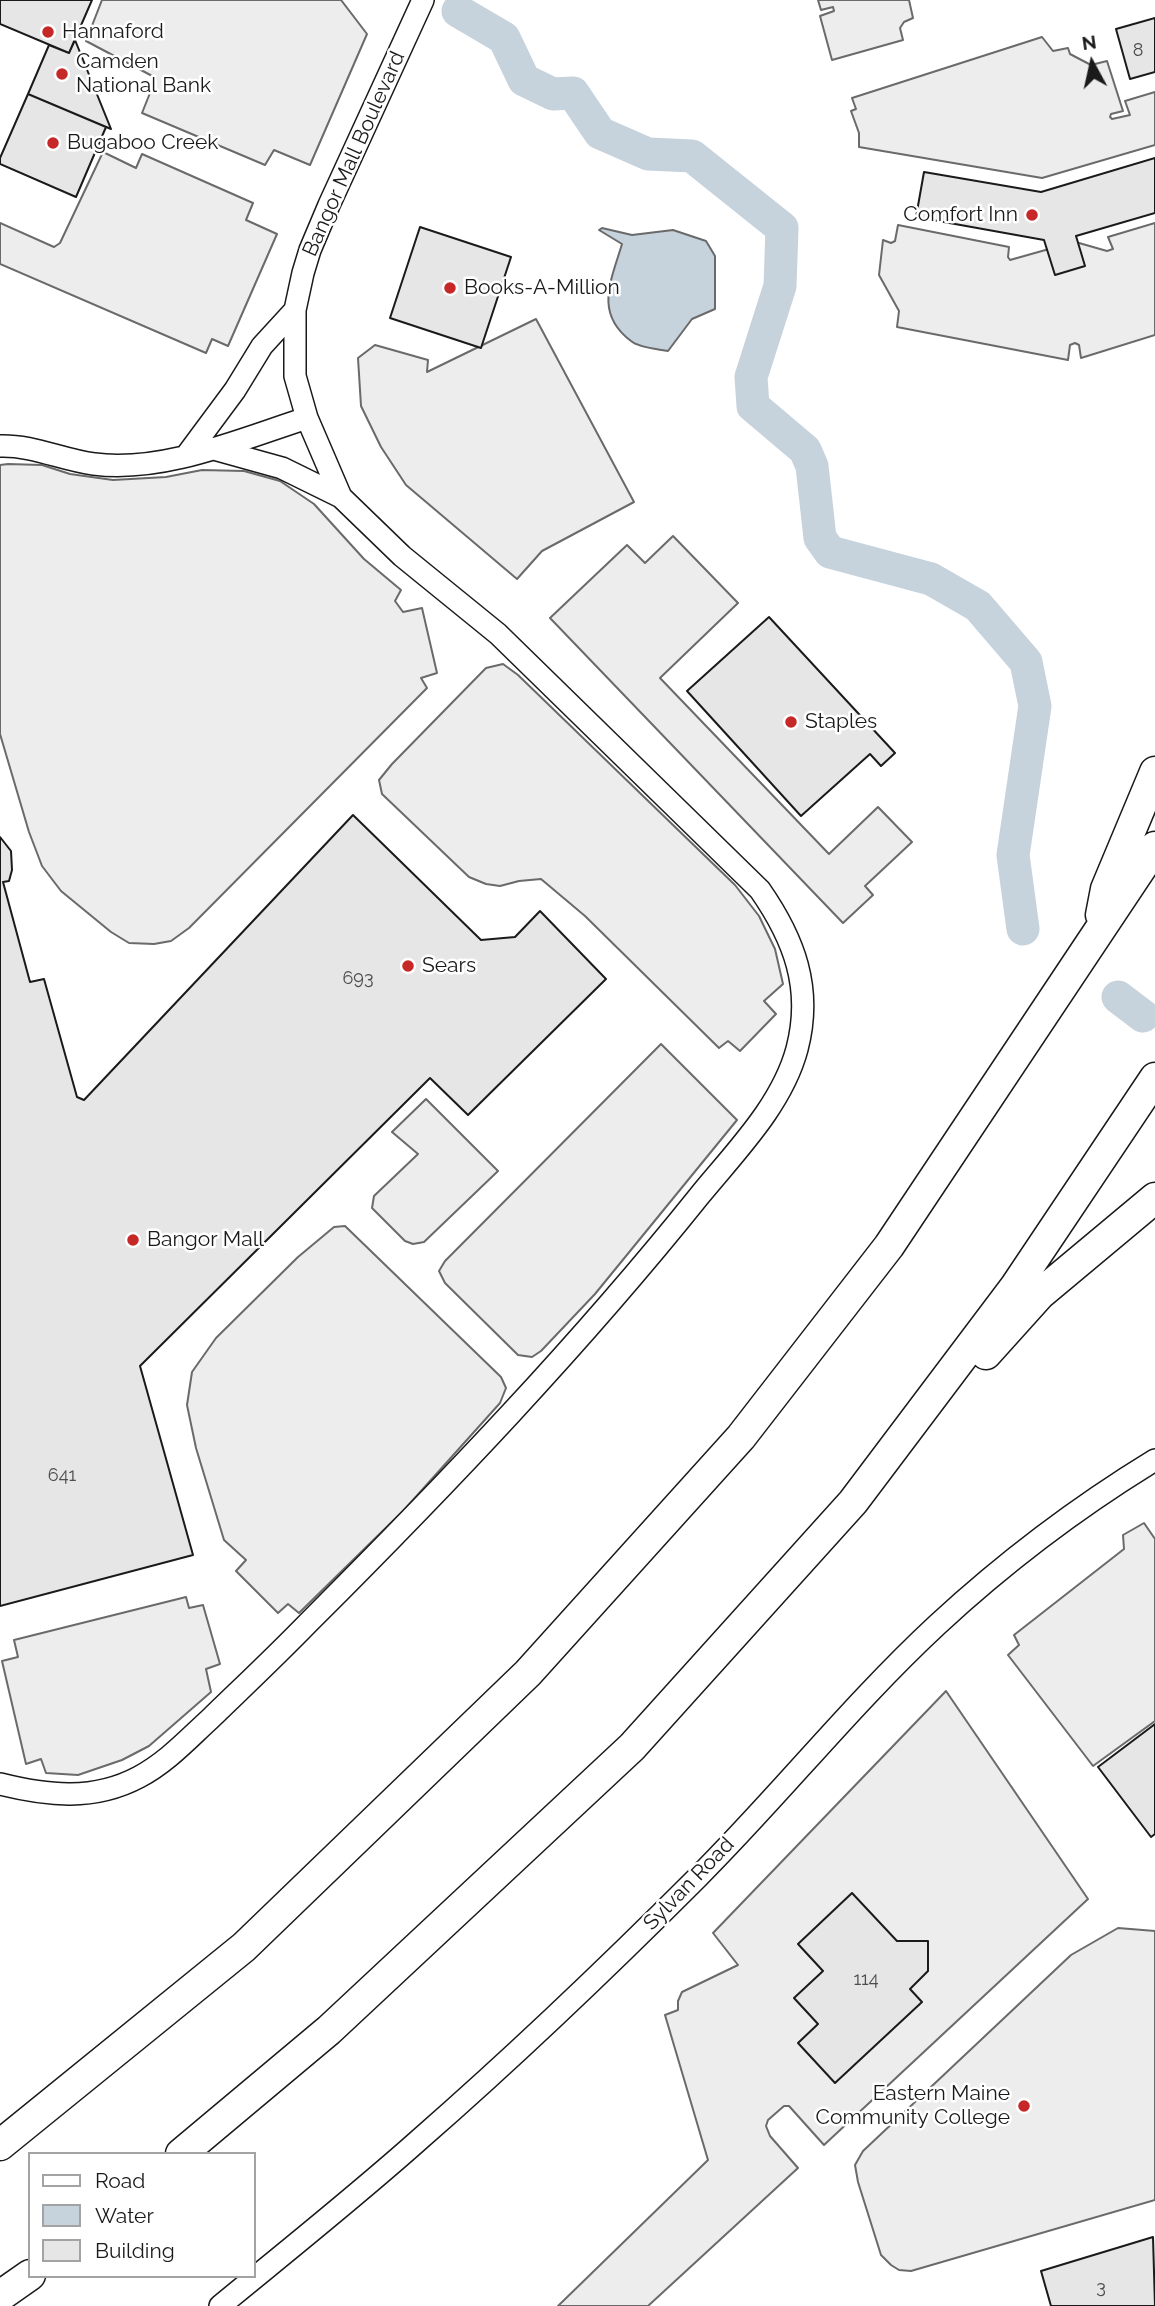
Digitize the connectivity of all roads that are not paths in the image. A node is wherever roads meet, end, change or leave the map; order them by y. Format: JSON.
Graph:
{"nodes":[{"id":1,"x":423,"y":0,"type":"edge"},
{"id":2,"x":295,"y":310,"type":"junction"},
{"id":3,"x":307,"y":418,"type":"junction"},
{"id":4,"x":0,"y":446,"type":"edge"},
{"id":5,"x":210,"y":449,"type":"junction"},
{"id":6,"x":187,"y":456,"type":"junction"},
{"id":7,"x":341,"y":497,"type":"junction"},
{"id":8,"x":1155,"y":772,"type":"edge"},
{"id":9,"x":1155,"y":847,"type":"edge"},
{"id":10,"x":1098,"y":935,"type":"junction"},
{"id":11,"x":1155,"y":1078,"type":"edge"},
{"id":12,"x":1155,"y":1198,"type":"edge"},
{"id":13,"x":1155,"y":1461,"type":"edge"},
{"id":14,"x":853,"y":1502,"type":"junction"},
{"id":15,"x":0,"y":1784,"type":"edge"},
{"id":16,"x":0,"y":2145,"type":"edge"},
{"id":17,"x":183,"y":2152,"type":"edge"},
{"id":18,"x":28,"y":2276,"type":"edge"},
{"id":19,"x":256,"y":2276,"type":"edge"},
{"id":20,"x":254,"y":2278,"type":"edge"},
{"id":21,"x":0,"y":2296,"type":"edge"},
{"id":22,"x":220,"y":2306,"type":"edge"}],
"edges":[{"from":1,"to":2,"type":"street","name":"Bangor Mall Boulevard"},
{"from":2,"to":3,"type":"street","name":"Bangor Mall Boulevard"},
{"from":2,"to":6,"type":"street"},
{"from":3,"to":5,"type":"street"},
{"from":3,"to":7,"type":"street","name":"Bangor Mall Boulevard"},
{"from":4,"to":6,"type":"street"},
{"from":5,"to":6,"type":"street"},
{"from":5,"to":7,"type":"street"},
{"from":7,"to":15,"type":"street"},
{"from":8,"to":10,"type":"highway"},
{"from":9,"to":10,"type":"highway"},
{"from":10,"to":16,"type":"highway"},
{"from":11,"to":14,"type":"highway"},
{"from":12,"to":14,"type":"highway"},
{"from":13,"to":19,"type":"street","name":"Sylvan Road"},
{"from":14,"to":17,"type":"highway"},
{"from":18,"to":21,"type":"highway"},
{"from":20,"to":22,"type":"street","name":"Sylvan Road"}]}
